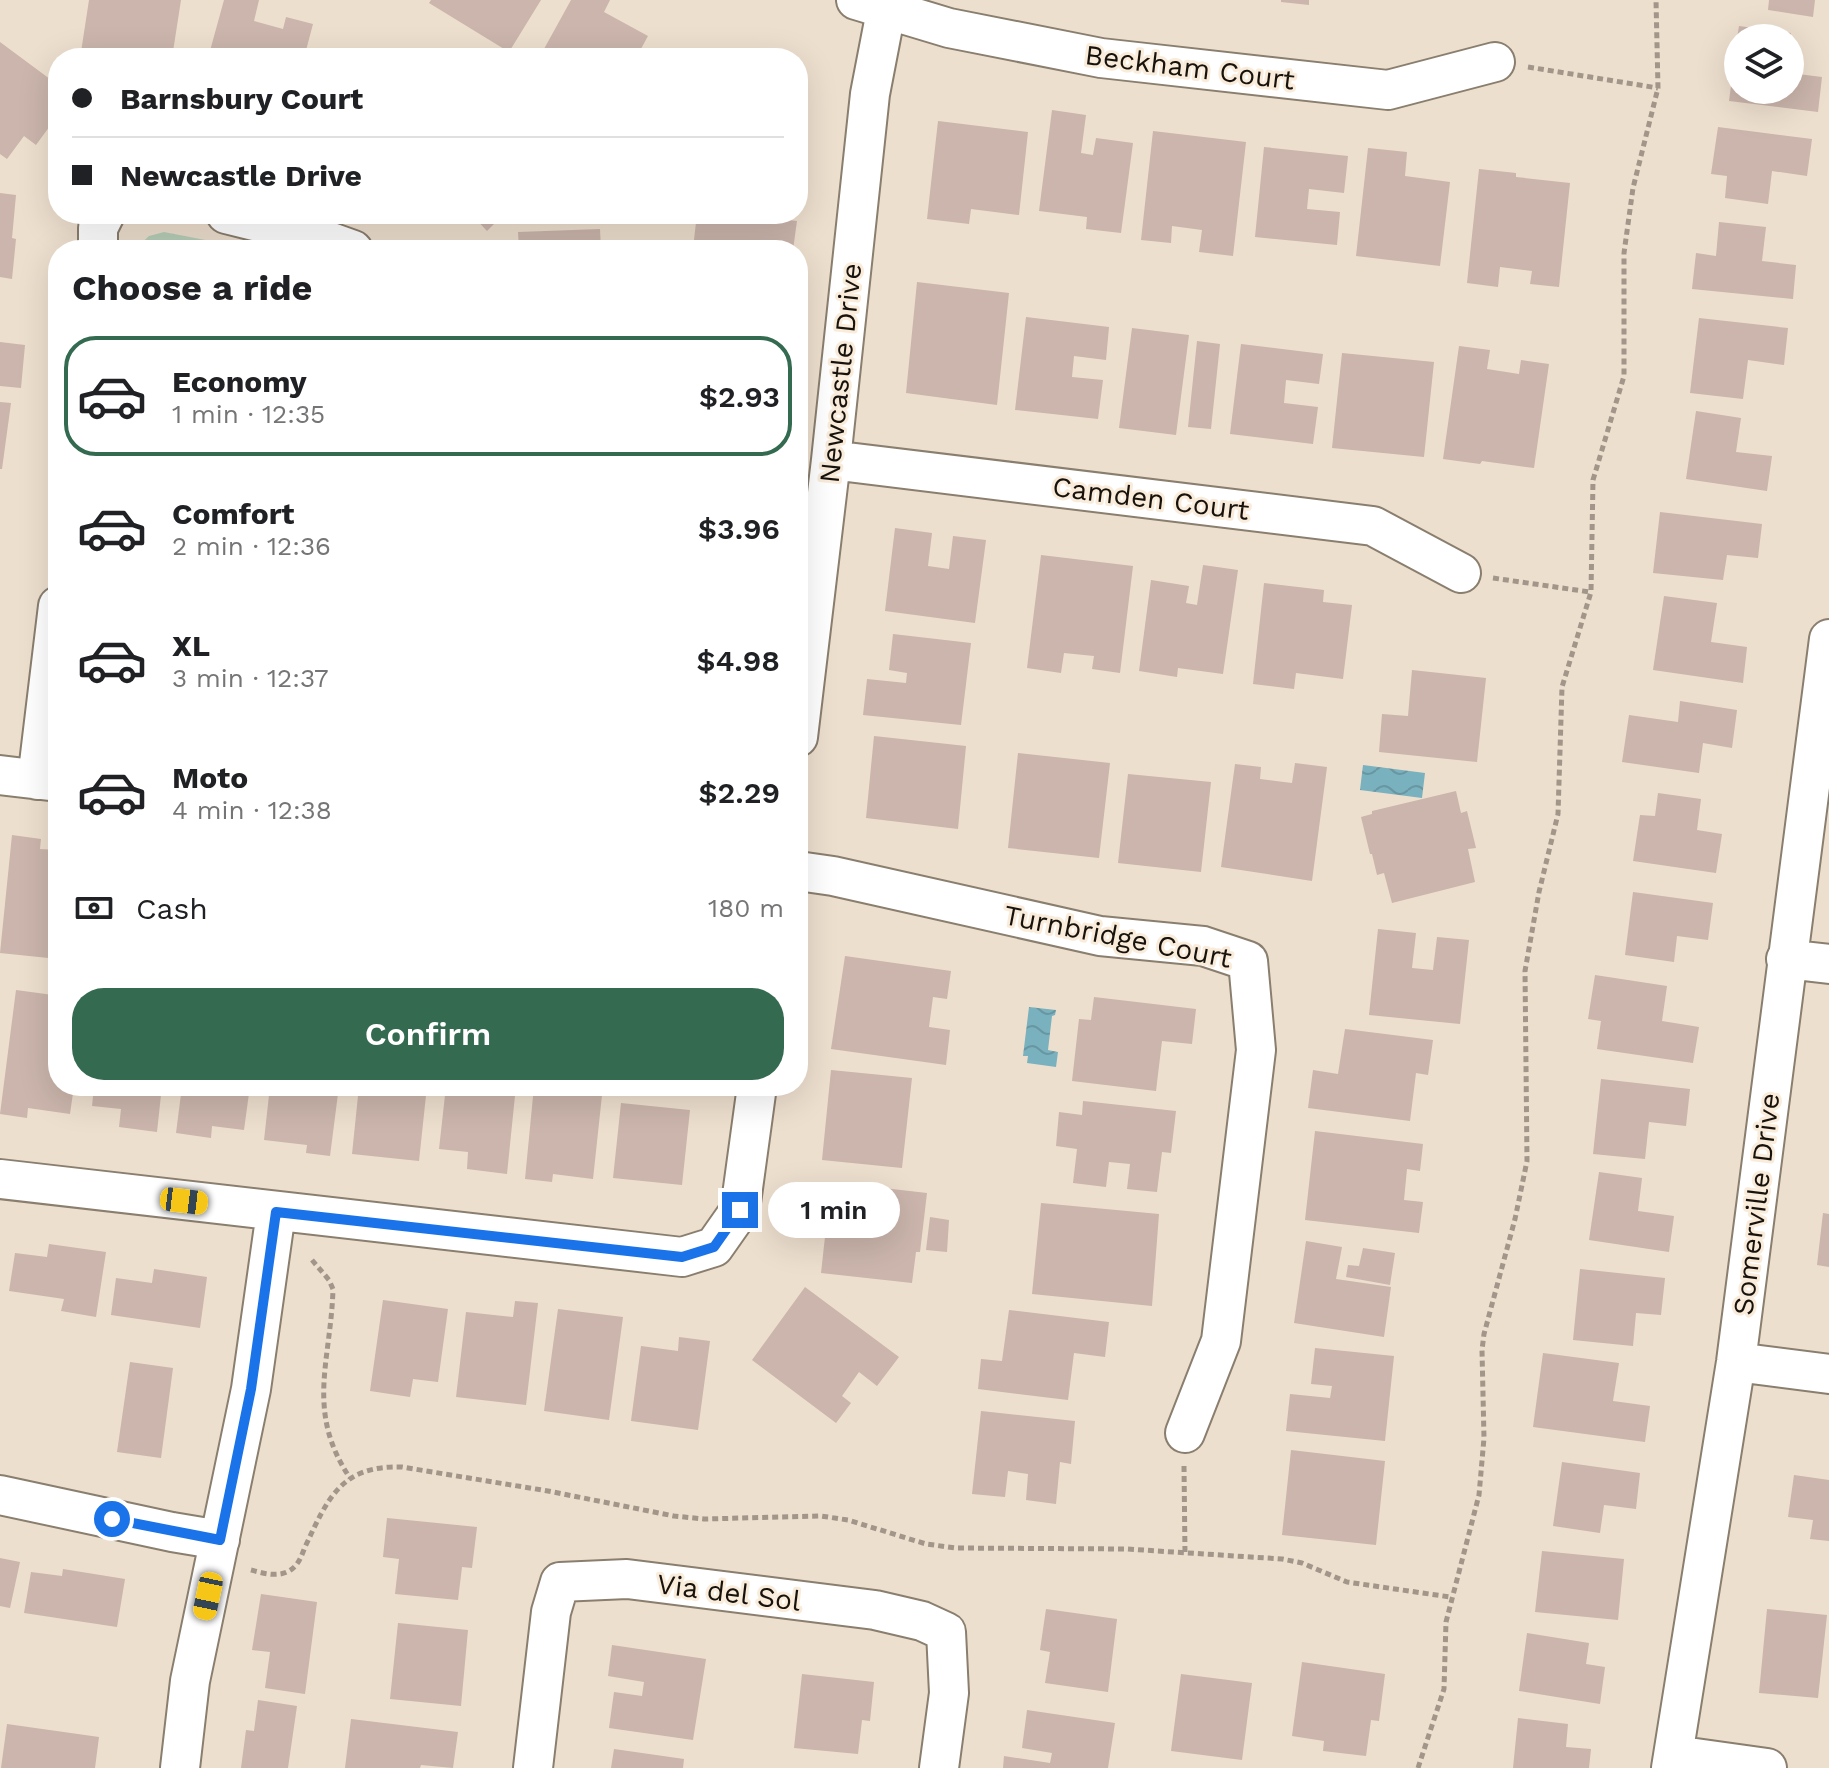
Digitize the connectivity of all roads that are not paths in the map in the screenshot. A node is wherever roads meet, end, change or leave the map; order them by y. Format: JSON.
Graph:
{"nodes":[{"id":1,"x":880,"y":3,"type":"edge"},
{"id":2,"x":1495,"y":62,"type":"road end"},
{"id":3,"x":269,"y":224,"type":"edge"},
{"id":4,"x":325,"y":240,"type":"edge"},
{"id":5,"x":831,"y":460,"type":"junction"},
{"id":6,"x":1461,"y":573,"type":"road end"},
{"id":7,"x":1829,"y":639,"type":"edge"},
{"id":8,"x":808,"y":653,"type":"edge"},
{"id":9,"x":0,"y":775,"type":"edge"},
{"id":10,"x":48,"y":781,"type":"edge"},
{"id":11,"x":808,"y":872,"type":"edge"},
{"id":12,"x":1786,"y":959,"type":"junction"},
{"id":13,"x":1829,"y":964,"type":"edge"},
{"id":14,"x":756,"y":1096,"type":"edge"},
{"id":15,"x":0,"y":1179,"type":"edge"},
{"id":16,"x":276,"y":1212,"type":"junction"},
{"id":17,"x":1736,"y":1362,"type":"junction"},
{"id":18,"x":1829,"y":1374,"type":"edge"},
{"id":19,"x":1185,"y":1433,"type":"road end"},
{"id":20,"x":0,"y":1495,"type":"edge"},
{"id":21,"x":220,"y":1540,"type":"junction"},
{"id":22,"x":1673,"y":1761,"type":"edge"},
{"id":23,"x":180,"y":1768,"type":"edge"},
{"id":24,"x":533,"y":1768,"type":"edge"},
{"id":25,"x":939,"y":1768,"type":"edge"},
{"id":26,"x":1767,"y":1768,"type":"edge"}],
"edges":[{"from":1,"to":2,"type":"street","name":"Beckham Court"},
{"from":1,"to":5,"type":"street","name":"Newcastle Drive"},
{"from":3,"to":4,"type":"street"},
{"from":5,"to":6,"type":"street","name":"Camden Court"},
{"from":5,"to":8,"type":"street","name":"Newcastle Drive"},
{"from":7,"to":12,"type":"street","name":"Somerville Drive"},
{"from":9,"to":10,"type":"street"},
{"from":11,"to":19,"type":"street","name":"Turnbridge Court"},
{"from":12,"to":13,"type":"street"},
{"from":12,"to":17,"type":"street","name":"Somerville Drive"},
{"from":14,"to":16,"type":"street"},
{"from":15,"to":16,"type":"street"},
{"from":16,"to":21,"type":"street"},
{"from":17,"to":18,"type":"street"},
{"from":17,"to":22,"type":"street","name":"Somerville Drive"},
{"from":20,"to":21,"type":"street"},
{"from":21,"to":23,"type":"street"},
{"from":22,"to":26,"type":"street"},
{"from":24,"to":25,"type":"street","name":"Via del Sol"}]}
